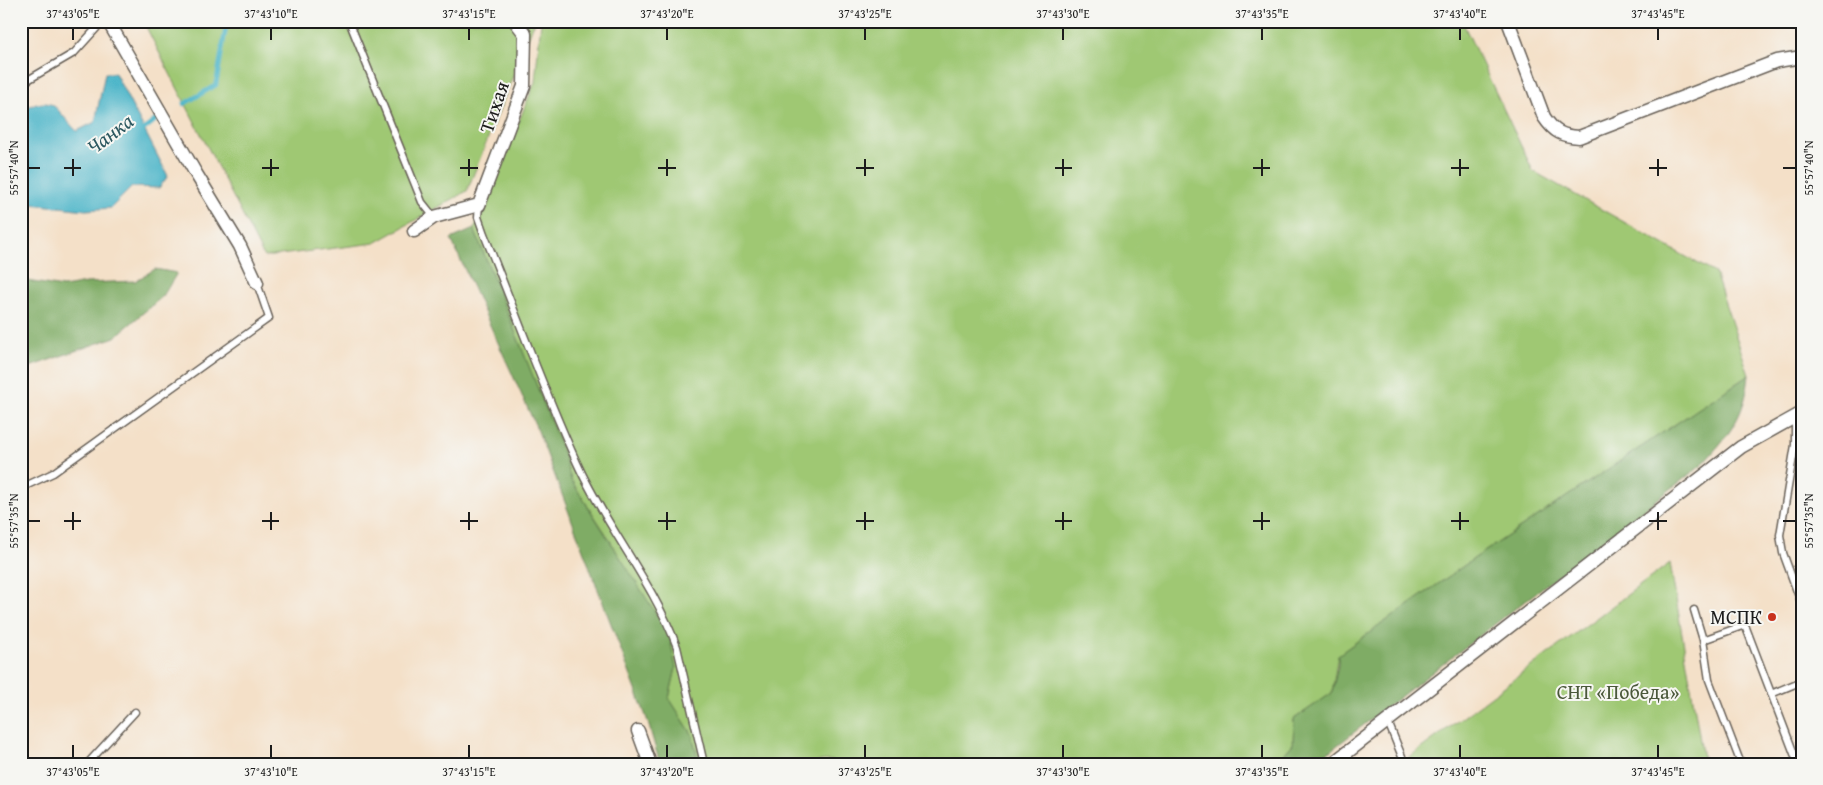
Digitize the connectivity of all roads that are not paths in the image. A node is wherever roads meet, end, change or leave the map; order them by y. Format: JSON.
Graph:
{"nodes":[{"id":1,"x":103,"y":21,"type":"edge"},
{"id":2,"x":108,"y":21,"type":"edge"},
{"id":3,"x":349,"y":21,"type":"edge"},
{"id":4,"x":514,"y":21,"type":"edge"},
{"id":5,"x":1508,"y":21,"type":"edge"},
{"id":6,"x":1802,"y":57,"type":"edge"},
{"id":7,"x":21,"y":84,"type":"edge"},
{"id":8,"x":479,"y":205,"type":"junction"},
{"id":9,"x":434,"y":217,"type":"junction"},
{"id":10,"x":414,"y":231,"type":"dead end"},
{"id":11,"x":256,"y":282,"type":"joint"},
{"id":12,"x":1798,"y":414,"type":"edge"},
{"id":13,"x":21,"y":488,"type":"edge"},
{"id":14,"x":1802,"y":605,"type":"edge"},
{"id":15,"x":1694,"y":610,"type":"dead end"},
{"id":16,"x":1704,"y":640,"type":"junction"},
{"id":17,"x":1802,"y":681,"type":"edge"},
{"id":18,"x":1771,"y":694,"type":"junction"},
{"id":19,"x":135,"y":712,"type":"dead end"},
{"id":20,"x":1388,"y":722,"type":"junction"},
{"id":21,"x":638,"y":732,"type":"dead end"},
{"id":22,"x":87,"y":764,"type":"edge"},
{"id":23,"x":650,"y":764,"type":"edge"},
{"id":24,"x":704,"y":764,"type":"edge"},
{"id":25,"x":1332,"y":764,"type":"edge"},
{"id":26,"x":1405,"y":764,"type":"edge"},
{"id":27,"x":1741,"y":764,"type":"edge"},
{"id":28,"x":1798,"y":764,"type":"edge"}],
"edges":[{"from":1,"to":7,"type":"lane"},
{"from":2,"to":11,"type":"street"},
{"from":3,"to":9,"type":"lane"},
{"from":4,"to":8,"type":"street","name":"Тихая"},
{"from":5,"to":6,"type":"street"},
{"from":8,"to":9,"type":"street"},
{"from":8,"to":24,"type":"lane"},
{"from":9,"to":10,"type":"street"},
{"from":11,"to":13,"type":"lane"},
{"from":12,"to":14,"type":"lane"},
{"from":12,"to":20,"type":"street"},
{"from":15,"to":16,"type":"lane"},
{"from":16,"to":18,"type":"lane"},
{"from":16,"to":27,"type":"lane"},
{"from":17,"to":18,"type":"lane"},
{"from":18,"to":28,"type":"lane"},
{"from":19,"to":22,"type":"lane"},
{"from":20,"to":25,"type":"street"},
{"from":20,"to":26,"type":"lane"},
{"from":21,"to":23,"type":"street"}]}
